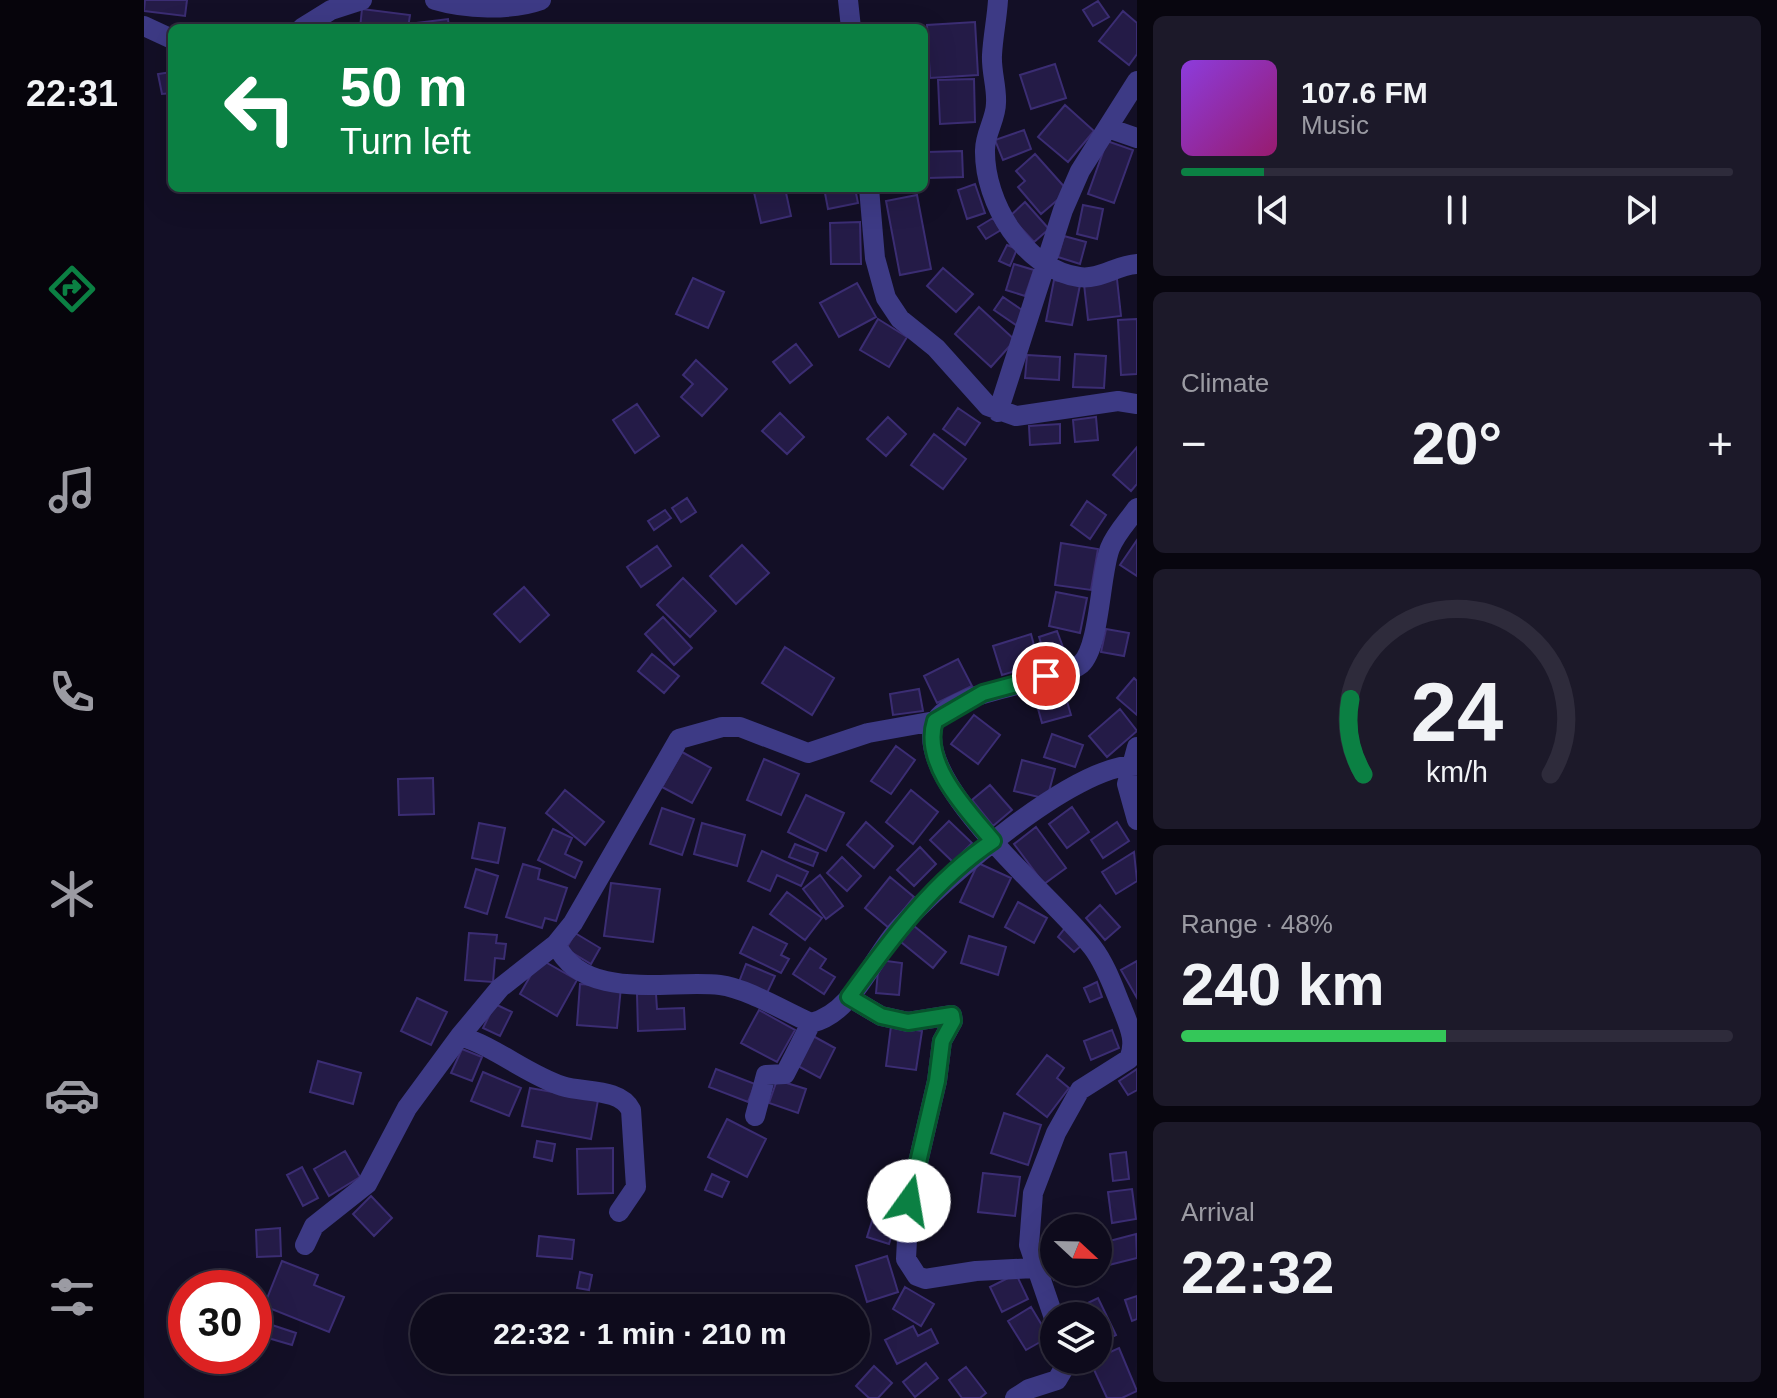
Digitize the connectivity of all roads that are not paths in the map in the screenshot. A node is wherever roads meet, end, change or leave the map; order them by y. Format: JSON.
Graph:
{"nodes":[{"id":1,"x":362,"y":0,"type":"edge"},
{"id":2,"x":435,"y":0,"type":"edge"},
{"id":3,"x":541,"y":0,"type":"edge"},
{"id":4,"x":848,"y":0,"type":"edge"},
{"id":5,"x":998,"y":0,"type":"edge"},
{"id":6,"x":308,"y":24,"type":"edge"},
{"id":7,"x":851,"y":24,"type":"edge"},
{"id":8,"x":144,"y":26,"type":"edge"},
{"id":9,"x":168,"y":37,"type":"edge"},
{"id":10,"x":1137,"y":81,"type":"edge"},
{"id":11,"x":1108,"y":128,"type":"junction"},
{"id":12,"x":1137,"y":138,"type":"edge"},
{"id":13,"x":869,"y":192,"type":"edge"},
{"id":14,"x":1137,"y":264,"type":"edge"},
{"id":15,"x":1047,"y":266,"type":"junction"},
{"id":16,"x":1137,"y":404,"type":"edge"},
{"id":17,"x":998,"y":412,"type":"junction"},
{"id":18,"x":1137,"y":508,"type":"edge"},
{"id":19,"x":935,"y":721,"type":"junction"},
{"id":20,"x":1134,"y":759,"type":"edge"},
{"id":21,"x":1137,"y":820,"type":"edge"},
{"id":22,"x":993,"y":841,"type":"junction"},
{"id":23,"x":556,"y":944,"type":"junction"},
{"id":24,"x":849,"y":997,"type":"junction"},
{"id":25,"x":811,"y":1023,"type":"junction"},
{"id":26,"x":460,"y":1036,"type":"junction"},
{"id":27,"x":755,"y":1116,"type":"dead end"},
{"id":28,"x":619,"y":1212,"type":"dead end"},
{"id":29,"x":305,"y":1245,"type":"dead end"},
{"id":30,"x":1035,"y":1268,"type":"junction"},
{"id":31,"x":1048,"y":1302,"type":"edge"},
{"id":32,"x":1060,"y":1374,"type":"edge"},
{"id":33,"x":1015,"y":1398,"type":"edge"}],
"edges":[{"from":1,"to":6,"type":"street"},
{"from":2,"to":3,"type":"street"},
{"from":4,"to":7,"type":"street"},
{"from":5,"to":15,"type":"street"},
{"from":8,"to":9,"type":"street"},
{"from":10,"to":11,"type":"street"},
{"from":11,"to":12,"type":"street"},
{"from":11,"to":15,"type":"street"},
{"from":13,"to":17,"type":"street"},
{"from":14,"to":15,"type":"street"},
{"from":15,"to":17,"type":"street"},
{"from":16,"to":17,"type":"street"},
{"from":18,"to":19,"type":"street"},
{"from":19,"to":22,"type":"street"},
{"from":19,"to":23,"type":"street"},
{"from":20,"to":21,"type":"street"},
{"from":20,"to":22,"type":"street"},
{"from":22,"to":24,"type":"street"},
{"from":22,"to":30,"type":"street"},
{"from":23,"to":25,"type":"street"},
{"from":23,"to":26,"type":"street"},
{"from":24,"to":25,"type":"street"},
{"from":24,"to":30,"type":"street"},
{"from":25,"to":27,"type":"street"},
{"from":26,"to":28,"type":"street"},
{"from":26,"to":29,"type":"street"},
{"from":30,"to":31,"type":"street"},
{"from":32,"to":33,"type":"street"}]}
